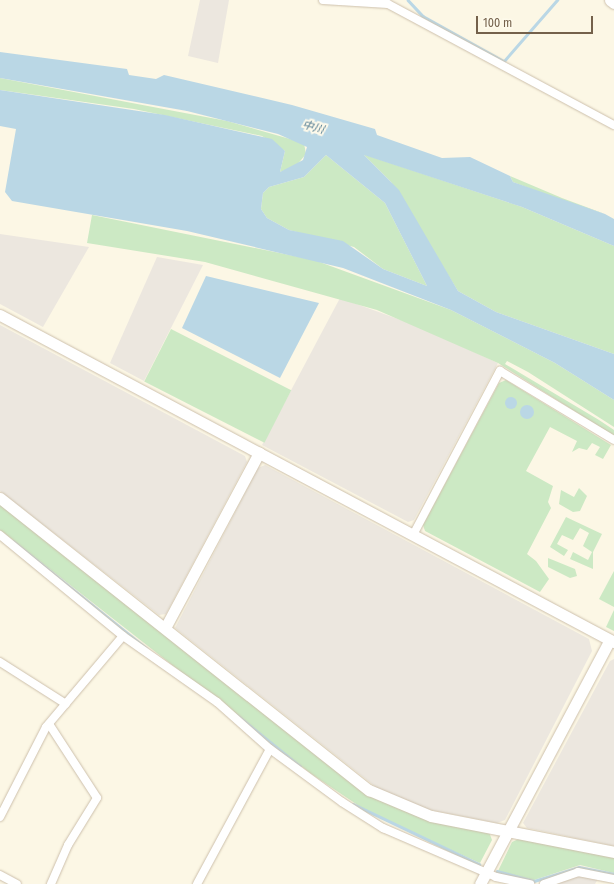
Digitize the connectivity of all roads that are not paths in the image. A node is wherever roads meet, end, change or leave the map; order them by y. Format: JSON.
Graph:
{"nodes":[{"id":1,"x":323,"y":0,"type":"edge"},
{"id":2,"x":610,"y":0,"type":"edge"},
{"id":3,"x":390,"y":2,"type":"edge"},
{"id":4,"x":614,"y":4,"type":"edge"},
{"id":5,"x":614,"y":125,"type":"edge"},
{"id":6,"x":0,"y":315,"type":"edge"},
{"id":7,"x":614,"y":440,"type":"edge"},
{"id":8,"x":259,"y":453,"type":"junction"},
{"id":9,"x":0,"y":498,"type":"edge"},
{"id":10,"x":413,"y":535,"type":"junction"},
{"id":11,"x":0,"y":536,"type":"edge"},
{"id":12,"x":164,"y":628,"type":"junction"},
{"id":13,"x":123,"y":636,"type":"junction"},
{"id":14,"x":612,"y":641,"type":"edge"},
{"id":15,"x":0,"y":662,"type":"edge"},
{"id":16,"x":66,"y":704,"type":"junction"},
{"id":17,"x":49,"y":724,"type":"junction"},
{"id":18,"x":270,"y":750,"type":"junction"},
{"id":19,"x":0,"y":817,"type":"edge"},
{"id":20,"x":508,"y":830,"type":"junction"},
{"id":21,"x":614,"y":852,"type":"edge"},
{"id":22,"x":486,"y":872,"type":"junction"},
{"id":23,"x":0,"y":876,"type":"edge"},
{"id":24,"x":614,"y":879,"type":"edge"},
{"id":25,"x":17,"y":884,"type":"edge"},
{"id":26,"x":51,"y":884,"type":"edge"},
{"id":27,"x":197,"y":884,"type":"edge"},
{"id":28,"x":480,"y":884,"type":"edge"},
{"id":29,"x":530,"y":884,"type":"edge"},
{"id":30,"x":544,"y":884,"type":"edge"}],
"edges":[{"from":1,"to":3,"type":"street"},
{"from":2,"to":4,"type":"street"},
{"from":3,"to":5,"type":"street"},
{"from":6,"to":8,"type":"street"},
{"from":7,"to":10,"type":"street"},
{"from":8,"to":10,"type":"street"},
{"from":8,"to":12,"type":"street"},
{"from":9,"to":12,"type":"street"},
{"from":10,"to":14,"type":"street"},
{"from":11,"to":13,"type":"street"},
{"from":12,"to":20,"type":"street"},
{"from":13,"to":16,"type":"street"},
{"from":13,"to":18,"type":"street"},
{"from":14,"to":20,"type":"street"},
{"from":15,"to":16,"type":"street"},
{"from":16,"to":17,"type":"street"},
{"from":17,"to":19,"type":"street"},
{"from":17,"to":26,"type":"street"},
{"from":18,"to":22,"type":"street"},
{"from":18,"to":27,"type":"street"},
{"from":20,"to":21,"type":"street"},
{"from":20,"to":22,"type":"street"},
{"from":22,"to":28,"type":"street"},
{"from":22,"to":29,"type":"street"},
{"from":23,"to":25,"type":"street"},
{"from":24,"to":30,"type":"street"}]}
